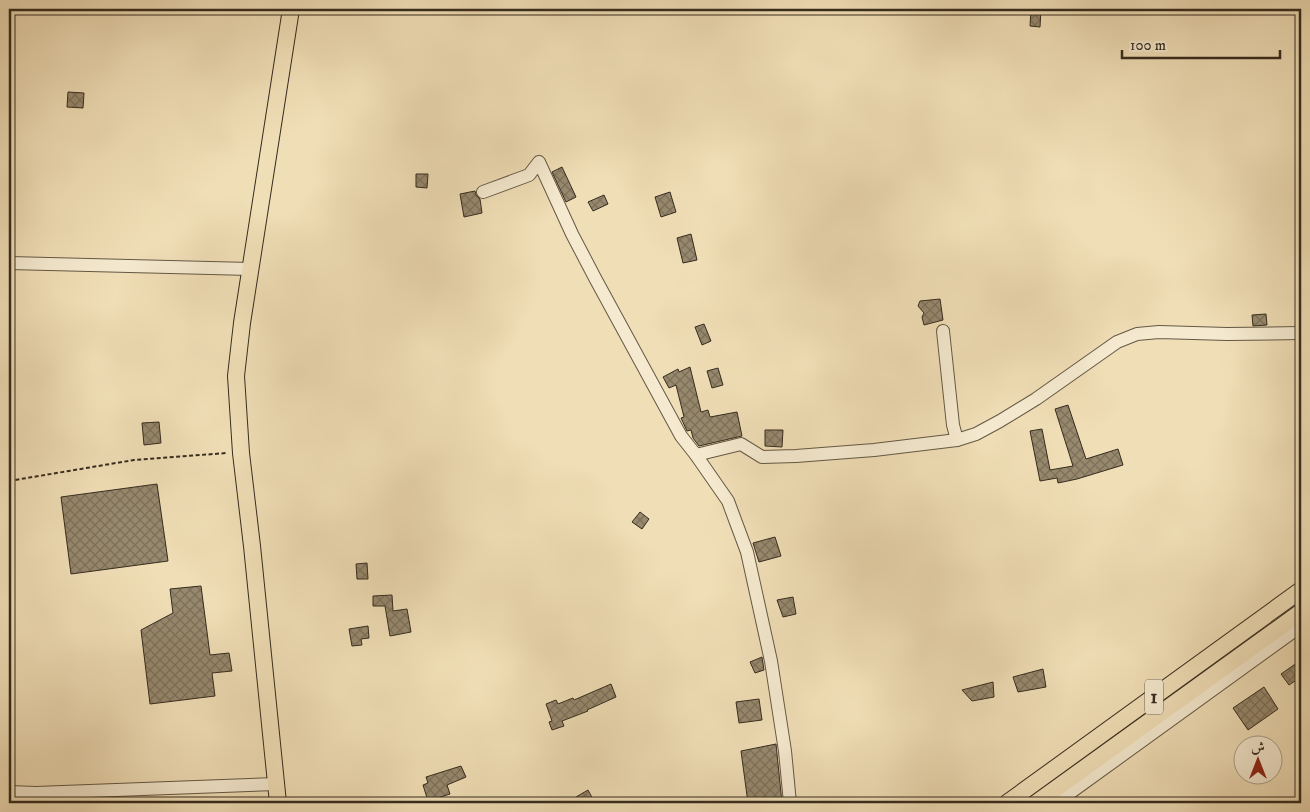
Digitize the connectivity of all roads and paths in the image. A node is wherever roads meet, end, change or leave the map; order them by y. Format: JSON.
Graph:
{"nodes":[{"id":1,"x":291,"y":9,"type":"edge"},
{"id":2,"x":483,"y":192,"type":"dead end"},
{"id":3,"x":9,"y":263,"type":"edge"},
{"id":4,"x":250,"y":269,"type":"junction"},
{"id":5,"x":943,"y":331,"type":"dead end"},
{"id":6,"x":1301,"y":333,"type":"edge"},
{"id":7,"x":957,"y":440,"type":"junction"},
{"id":8,"x":241,"y":453,"type":"junction"},
{"id":9,"x":696,"y":455,"type":"junction"},
{"id":10,"x":9,"y":481,"type":"edge"},
{"id":11,"x":1301,"y":590,"type":"edge"},
{"id":12,"x":1301,"y":612,"type":"edge"},
{"id":13,"x":1301,"y":626,"type":"edge"},
{"id":14,"x":277,"y":784,"type":"junction"},
{"id":15,"x":9,"y":792,"type":"edge"},
{"id":16,"x":278,"y":803,"type":"edge"},
{"id":17,"x":790,"y":803,"type":"edge"},
{"id":18,"x":1007,"y":803,"type":"edge"},
{"id":19,"x":1036,"y":803,"type":"edge"},
{"id":20,"x":1056,"y":803,"type":"edge"}],
"edges":[{"from":1,"to":4,"type":"main road"},
{"from":2,"to":9,"type":"street"},
{"from":3,"to":4,"type":"street"},
{"from":4,"to":8,"type":"main road"},
{"from":5,"to":7,"type":"street"},
{"from":6,"to":7,"type":"street"},
{"from":7,"to":9,"type":"street"},
{"from":8,"to":10,"type":"path"},
{"from":8,"to":14,"type":"main road"},
{"from":9,"to":17,"type":"street"},
{"from":11,"to":18,"type":"main road","number":"1"},
{"from":12,"to":19,"type":"main road","number":"1"},
{"from":13,"to":20,"type":"street"},
{"from":14,"to":15,"type":"street"},
{"from":14,"to":16,"type":"main road"}]}
